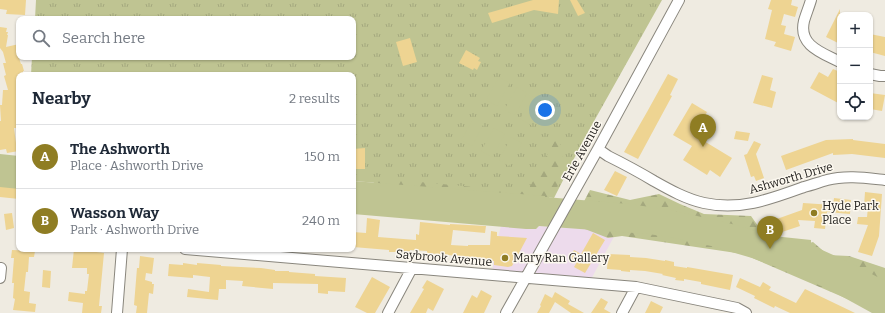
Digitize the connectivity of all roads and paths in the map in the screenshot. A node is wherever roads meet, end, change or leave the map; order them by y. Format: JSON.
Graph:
{"nodes":[{"id":1,"x":679,"y":0,"type":"edge"},
{"id":2,"x":812,"y":0,"type":"edge"},
{"id":3,"x":837,"y":60,"type":"edge"},
{"id":4,"x":873,"y":75,"type":"edge"},
{"id":5,"x":885,"y":76,"type":"edge"},
{"id":6,"x":598,"y":149,"type":"junction"},
{"id":7,"x":885,"y":180,"type":"edge"},
{"id":8,"x":122,"y":252,"type":"edge"},
{"id":9,"x":220,"y":252,"type":"edge"},
{"id":10,"x":412,"y":268,"type":"junction"},
{"id":11,"x":525,"y":277,"type":"junction"},
{"id":12,"x":636,"y":287,"type":"junction"},
{"id":13,"x":735,"y":311,"type":"edge"},
{"id":14,"x":117,"y":313,"type":"edge"},
{"id":15,"x":388,"y":313,"type":"edge"},
{"id":16,"x":506,"y":313,"type":"edge"},
{"id":17,"x":622,"y":313,"type":"edge"},
{"id":18,"x":746,"y":313,"type":"edge"}],
"edges":[{"from":1,"to":6,"type":"street","name":"Erie Avenue"},
{"from":2,"to":3,"type":"street"},
{"from":4,"to":5,"type":"street"},
{"from":6,"to":7,"type":"street","name":"Ashworth Drive"},
{"from":6,"to":11,"type":"street","name":"Erie Avenue"},
{"from":8,"to":14,"type":"street"},
{"from":9,"to":10,"type":"street","name":"Saybrook Avenue"},
{"from":10,"to":11,"type":"street","name":"Saybrook Avenue"},
{"from":10,"to":15,"type":"street"},
{"from":11,"to":12,"type":"street","name":"Saybrook Avenue"},
{"from":11,"to":16,"type":"street","name":"Erie Avenue"},
{"from":12,"to":13,"type":"street","name":"Saybrook Avenue"},
{"from":12,"to":17,"type":"street"},
{"from":13,"to":18,"type":"street","name":"Saybrook Avenue"}]}
